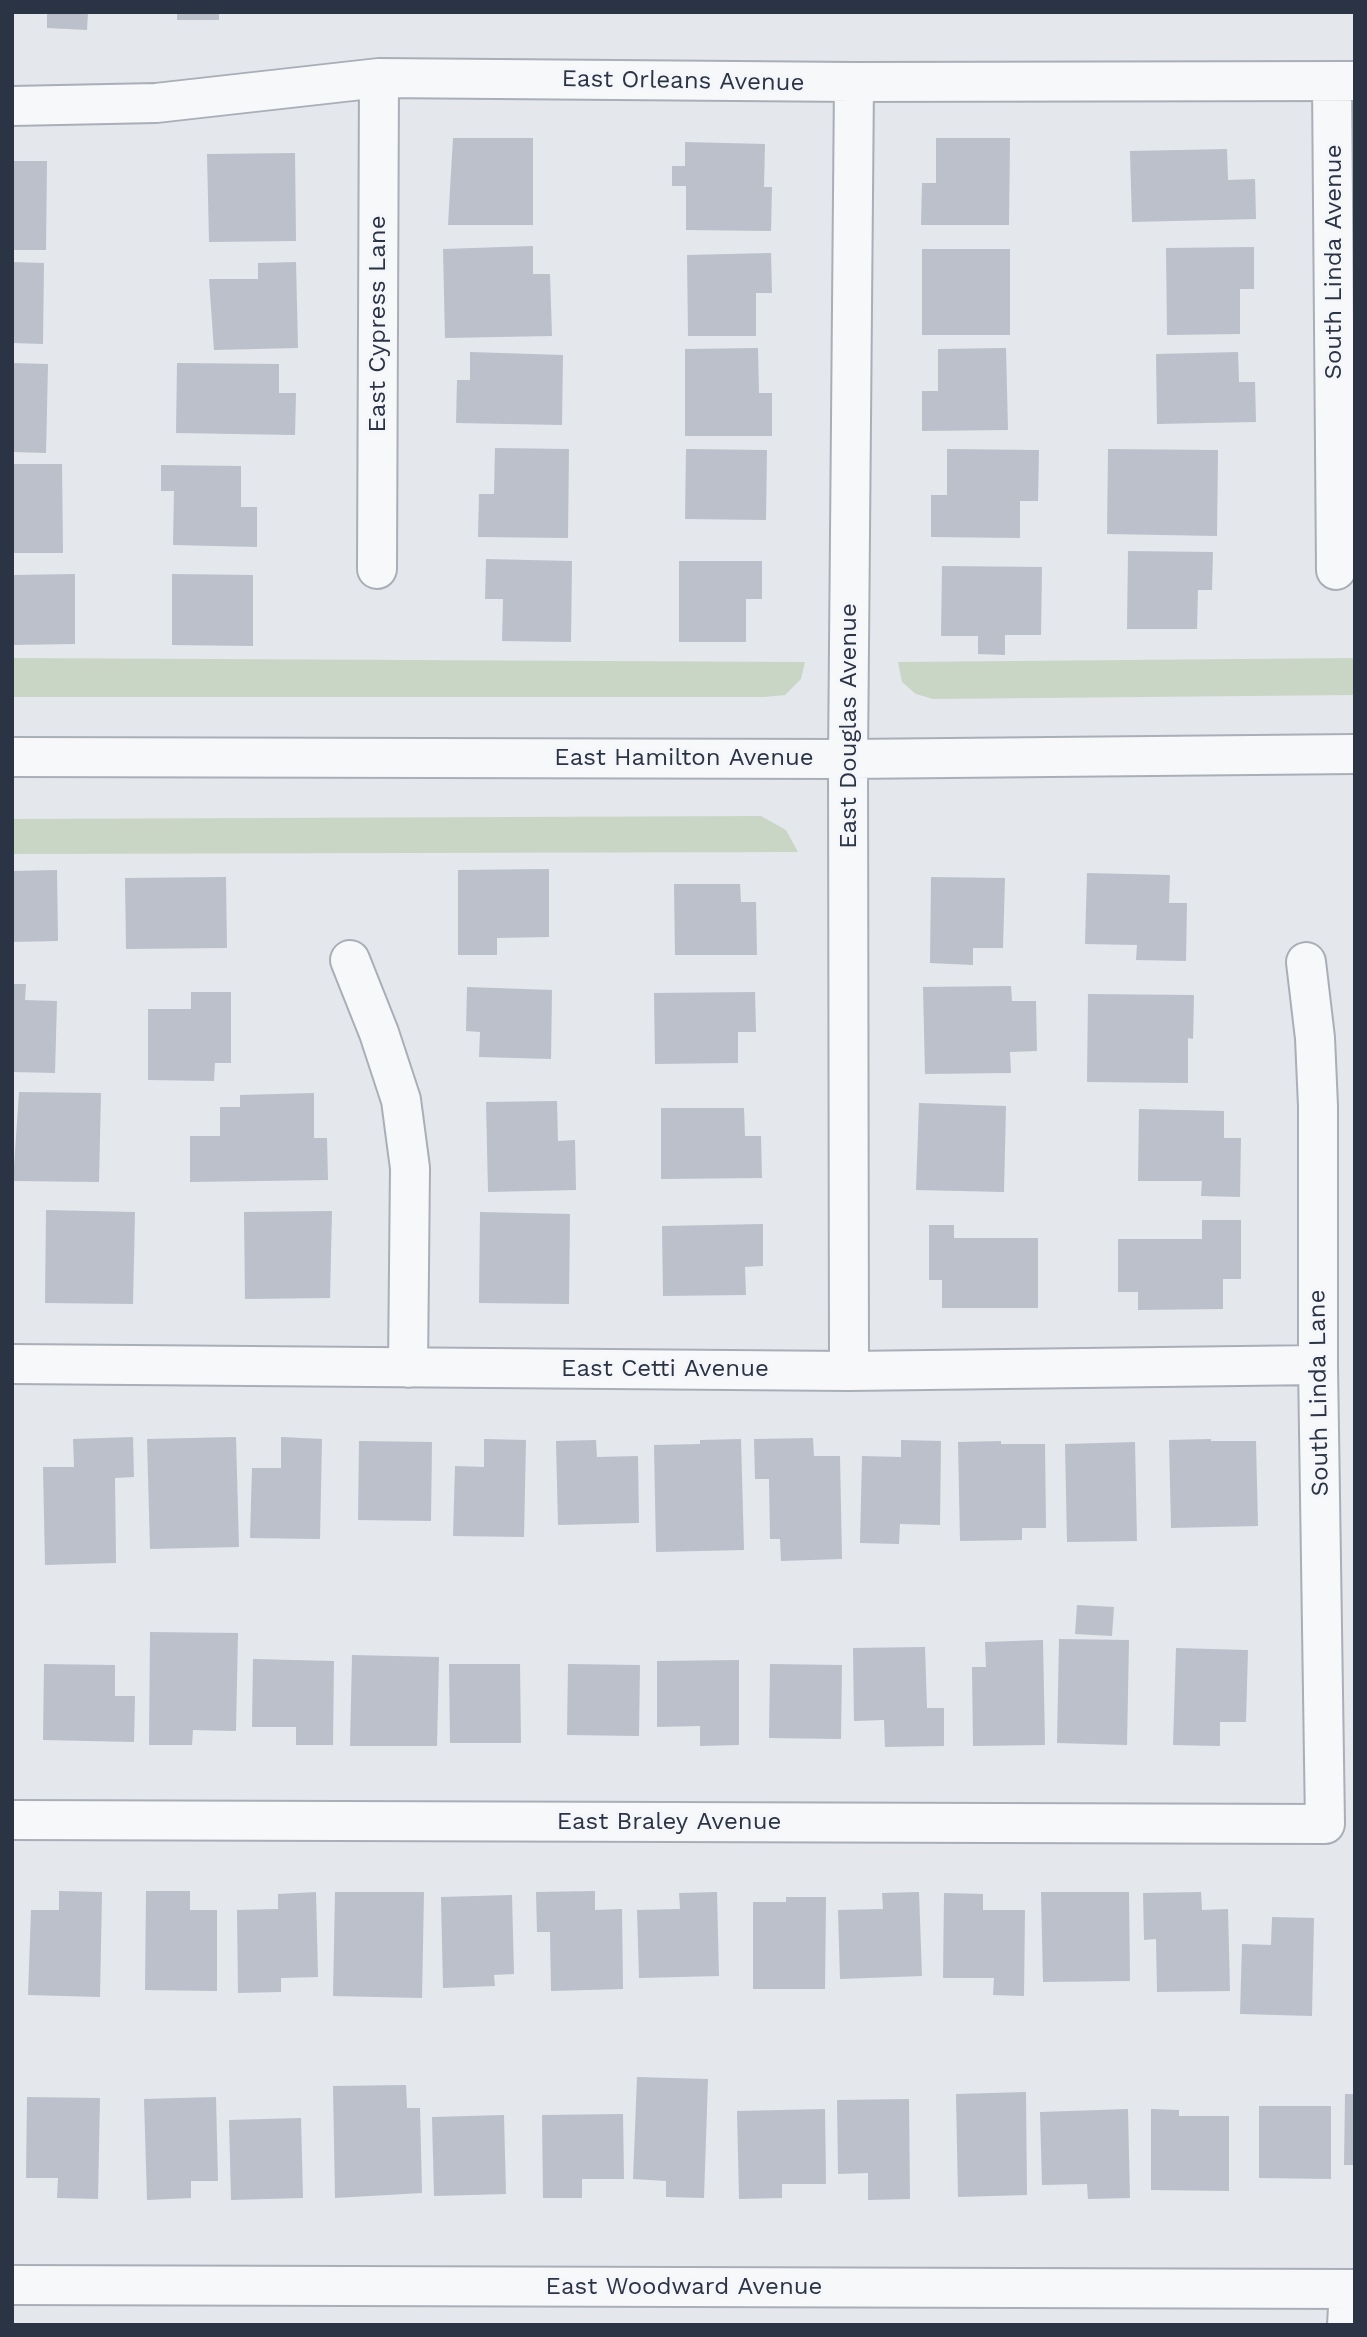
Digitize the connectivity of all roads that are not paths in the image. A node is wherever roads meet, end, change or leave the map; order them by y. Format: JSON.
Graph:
{"nodes":[{"id":1,"x":379,"y":78,"type":"junction"},
{"id":2,"x":1343,"y":81,"type":"edge"},
{"id":3,"x":853,"y":82,"type":"junction"},
{"id":4,"x":12,"y":107,"type":"edge"},
{"id":5,"x":377,"y":569,"type":"dead end"},
{"id":6,"x":1336,"y":570,"type":"dead end"},
{"id":7,"x":1355,"y":754,"type":"edge"},
{"id":8,"x":12,"y":757,"type":"edge"},
{"id":9,"x":848,"y":759,"type":"junction"},
{"id":10,"x":349,"y":960,"type":"dead end"},
{"id":11,"x":1306,"y":962,"type":"dead end"},
{"id":12,"x":12,"y":1364,"type":"edge"},
{"id":13,"x":1318,"y":1365,"type":"junction"},
{"id":14,"x":408,"y":1368,"type":"junction"},
{"id":15,"x":849,"y":1371,"type":"junction"},
{"id":16,"x":12,"y":1820,"type":"edge"},
{"id":17,"x":1325,"y":1824,"type":"joint"},
{"id":18,"x":12,"y":2285,"type":"edge"},
{"id":19,"x":1350,"y":2301,"type":"edge"}],
"edges":[{"from":1,"to":3,"type":"street","name":"East Orleans Avenue"},
{"from":1,"to":4,"type":"street","name":"East Orleans Avenue"},
{"from":1,"to":5,"type":"street","name":"East Cypress Lane"},
{"from":2,"to":3,"type":"street","name":"East Orleans Avenue"},
{"from":2,"to":6,"type":"street","name":"South Linda Avenue"},
{"from":3,"to":9,"type":"street","name":"East Douglas Avenue"},
{"from":7,"to":9,"type":"street","name":"East Hamilton Avenue"},
{"from":8,"to":9,"type":"street","name":"East Hamilton Avenue"},
{"from":9,"to":15,"type":"street","name":"East Douglas Avenue"},
{"from":10,"to":14,"type":"street"},
{"from":11,"to":13,"type":"street","name":"South Linda Lane"},
{"from":12,"to":14,"type":"street","name":"East Cetti Avenue"},
{"from":13,"to":15,"type":"street","name":"East Cetti Avenue"},
{"from":13,"to":17,"type":"street","name":"South Linda Lane"},
{"from":14,"to":15,"type":"street","name":"East Cetti Avenue"},
{"from":16,"to":17,"type":"street","name":"East Braley Avenue"},
{"from":18,"to":19,"type":"street","name":"East Woodward Avenue"}]}
